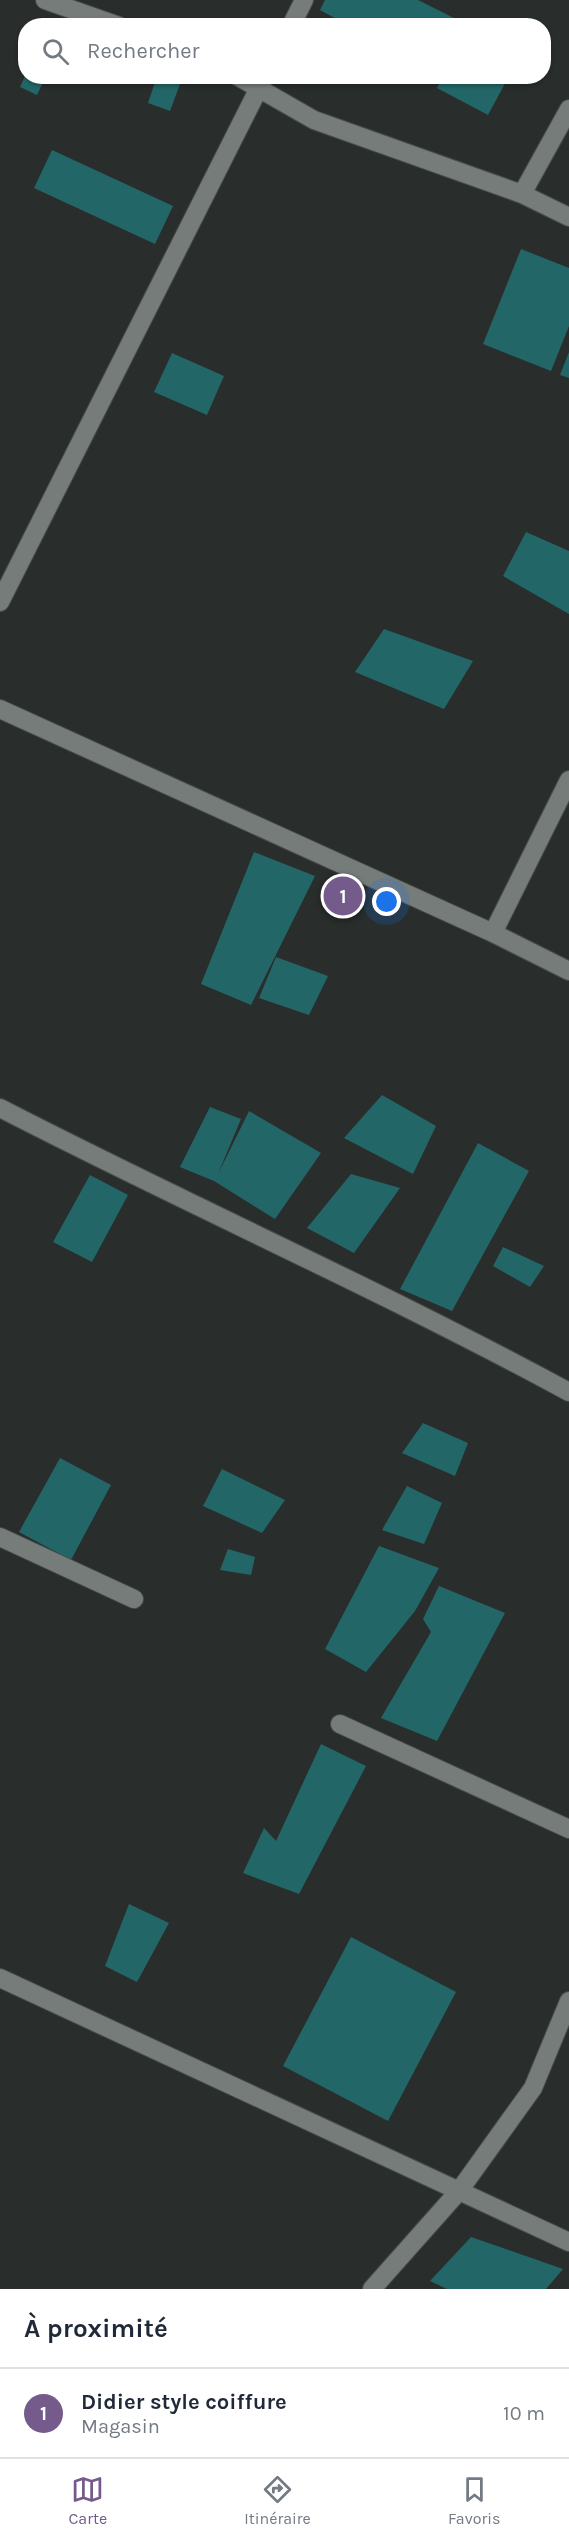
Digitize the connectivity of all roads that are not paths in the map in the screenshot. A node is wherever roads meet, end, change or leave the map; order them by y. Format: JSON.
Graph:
{"nodes":[{"id":1,"x":45,"y":0,"type":"edge"},
{"id":2,"x":304,"y":0,"type":"edge"},
{"id":3,"x":96,"y":18,"type":"edge"},
{"id":4,"x":295,"y":18,"type":"edge"},
{"id":5,"x":261,"y":84,"type":"edge"},
{"id":6,"x":265,"y":84,"type":"edge"},
{"id":7,"x":569,"y":109,"type":"edge"},
{"id":8,"x":522,"y":194,"type":"junction"},
{"id":9,"x":569,"y":217,"type":"edge"},
{"id":10,"x":0,"y":602,"type":"edge"},
{"id":11,"x":0,"y":709,"type":"edge"},
{"id":12,"x":569,"y":780,"type":"edge"},
{"id":13,"x":493,"y":933,"type":"junction"},
{"id":14,"x":569,"y":971,"type":"edge"},
{"id":15,"x":0,"y":1108,"type":"edge"},
{"id":16,"x":569,"y":1392,"type":"edge"},
{"id":17,"x":0,"y":1537,"type":"edge"},
{"id":18,"x":134,"y":1599,"type":"dead end"},
{"id":19,"x":340,"y":1724,"type":"dead end"},
{"id":20,"x":569,"y":1829,"type":"edge"},
{"id":21,"x":0,"y":1978,"type":"edge"},
{"id":22,"x":569,"y":2001,"type":"edge"},
{"id":23,"x":459,"y":2191,"type":"junction"},
{"id":24,"x":569,"y":2242,"type":"edge"},
{"id":25,"x":372,"y":2289,"type":"edge"}],
"edges":[{"from":1,"to":3,"type":"street"},
{"from":2,"to":4,"type":"street"},
{"from":5,"to":10,"type":"street"},
{"from":6,"to":8,"type":"street"},
{"from":7,"to":8,"type":"street"},
{"from":8,"to":9,"type":"street"},
{"from":11,"to":13,"type":"street"},
{"from":12,"to":13,"type":"street"},
{"from":13,"to":14,"type":"street"},
{"from":15,"to":16,"type":"street"},
{"from":17,"to":18,"type":"street"},
{"from":19,"to":20,"type":"street"},
{"from":21,"to":23,"type":"street"},
{"from":22,"to":23,"type":"street"},
{"from":23,"to":24,"type":"street"},
{"from":23,"to":25,"type":"street"}]}
